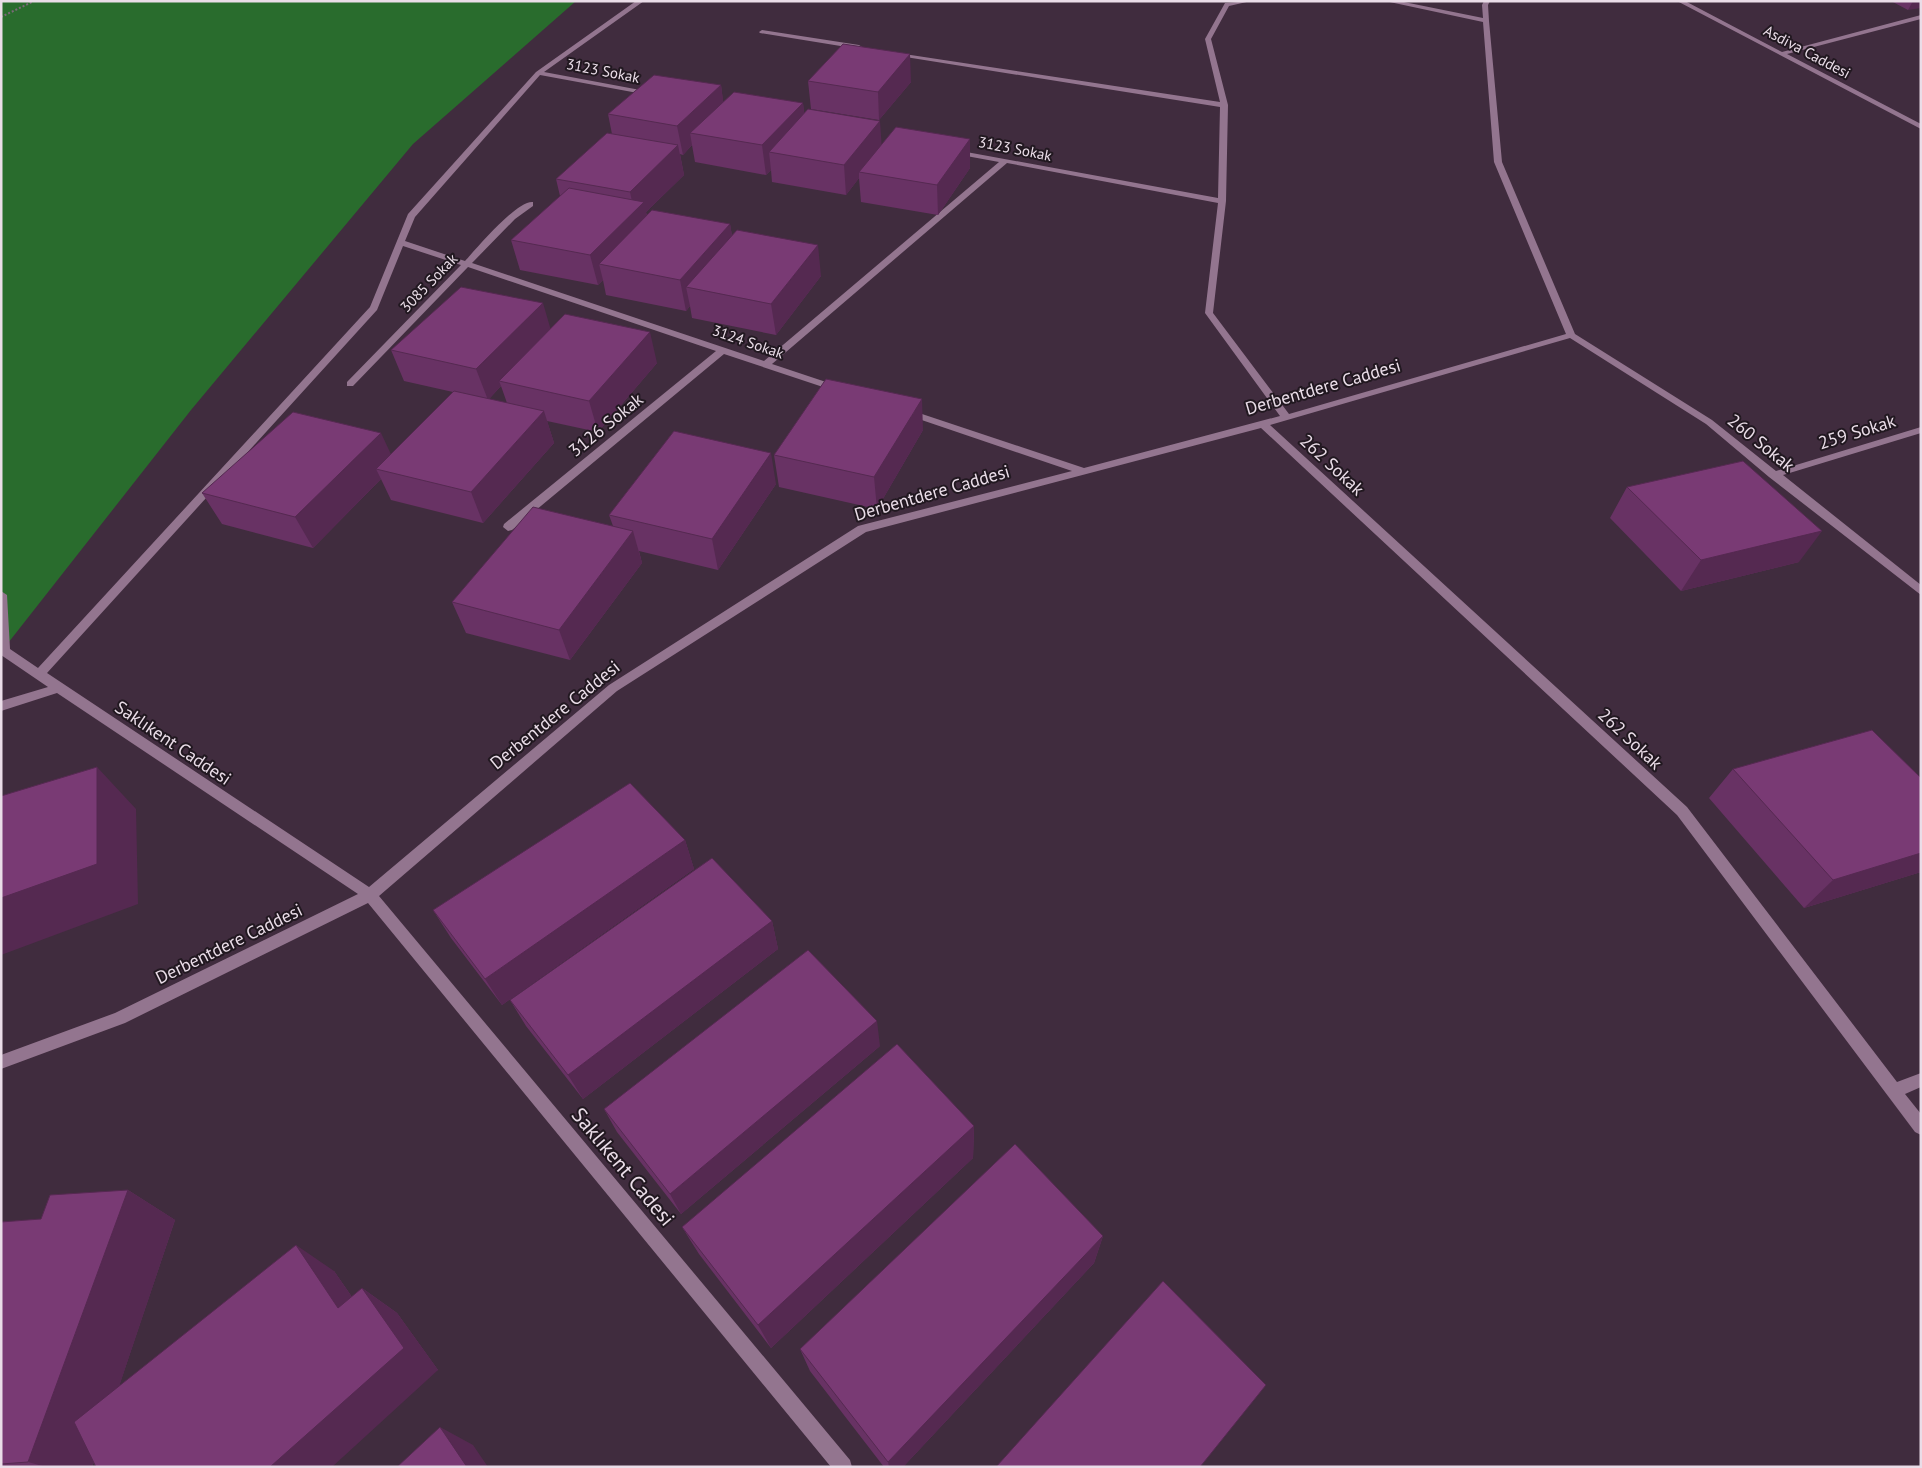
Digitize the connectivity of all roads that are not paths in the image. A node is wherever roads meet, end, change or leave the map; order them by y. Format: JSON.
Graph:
{"nodes":[{"id":1,"x":641,"y":1,"type":"edge"},
{"id":2,"x":1248,"y":1,"type":"edge"},
{"id":3,"x":1388,"y":1,"type":"edge"},
{"id":4,"x":1487,"y":1,"type":"edge"},
{"id":5,"x":1680,"y":1,"type":"edge"},
{"id":6,"x":1921,"y":18,"type":"edge"},
{"id":7,"x":1486,"y":21,"type":"junction"},
{"id":8,"x":762,"y":32,"type":"dead end"},
{"id":9,"x":870,"y":49,"type":"edge"},
{"id":10,"x":880,"y":51,"type":"edge"},
{"id":11,"x":1781,"y":54,"type":"junction"},
{"id":12,"x":538,"y":73,"type":"junction"},
{"id":13,"x":662,"y":96,"type":"edge"},
{"id":14,"x":1224,"y":105,"type":"junction"},
{"id":15,"x":1921,"y":127,"type":"edge"},
{"id":16,"x":946,"y":150,"type":"edge"},
{"id":17,"x":1005,"y":161,"type":"junction"},
{"id":18,"x":1222,"y":201,"type":"junction"},
{"id":19,"x":530,"y":204,"type":"dead end"},
{"id":20,"x":401,"y":242,"type":"junction"},
{"id":21,"x":466,"y":264,"type":"junction"},
{"id":22,"x":1571,"y":335,"type":"junction"},
{"id":23,"x":724,"y":349,"type":"junction"},
{"id":24,"x":765,"y":365,"type":"junction"},
{"id":25,"x":350,"y":384,"type":"dead end"},
{"id":26,"x":850,"y":393,"type":"edge"},
{"id":27,"x":897,"y":409,"type":"edge"},
{"id":28,"x":1287,"y":418,"type":"junction"},
{"id":29,"x":1263,"y":424,"type":"junction"},
{"id":30,"x":1921,"y":430,"type":"edge"},
{"id":31,"x":1084,"y":472,"type":"junction"},
{"id":32,"x":1774,"y":475,"type":"junction"},
{"id":33,"x":508,"y":527,"type":"dead end"},
{"id":34,"x":1921,"y":591,"type":"edge"},
{"id":35,"x":1,"y":594,"type":"edge"},
{"id":36,"x":39,"y":674,"type":"junction"},
{"id":37,"x":58,"y":688,"type":"junction"},
{"id":38,"x":1,"y":706,"type":"edge"},
{"id":39,"x":370,"y":895,"type":"junction"},
{"id":40,"x":1,"y":1062,"type":"edge"},
{"id":41,"x":1921,"y":1080,"type":"edge"},
{"id":42,"x":1893,"y":1091,"type":"junction"},
{"id":43,"x":1921,"y":1128,"type":"edge"},
{"id":44,"x":843,"y":1467,"type":"edge"}],
"edges":[{"from":1,"to":12,"type":"street"},
{"from":2,"to":14,"type":"street"},
{"from":3,"to":7,"type":"street"},
{"from":4,"to":7,"type":"street"},
{"from":5,"to":11,"type":"street","name":"Asdiva Caddesi"},
{"from":6,"to":11,"type":"street"},
{"from":7,"to":22,"type":"street"},
{"from":8,"to":9,"type":"street"},
{"from":10,"to":14,"type":"street"},
{"from":11,"to":15,"type":"street","name":"Asdiva Caddesi"},
{"from":12,"to":13,"type":"street","name":"3123 Sokak"},
{"from":12,"to":20,"type":"street"},
{"from":14,"to":18,"type":"street"},
{"from":16,"to":17,"type":"street","name":"3123 Sokak"},
{"from":17,"to":18,"type":"street","name":"3123 Sokak"},
{"from":17,"to":24,"type":"street"},
{"from":18,"to":28,"type":"street"},
{"from":19,"to":21,"type":"street","name":"3085 Sokak"},
{"from":20,"to":21,"type":"street","name":"3124 Sokak"},
{"from":20,"to":36,"type":"street"},
{"from":21,"to":23,"type":"street","name":"3124 Sokak"},
{"from":21,"to":25,"type":"street","name":"3085 Sokak"},
{"from":22,"to":28,"type":"street","name":"Derbentdere Caddesi"},
{"from":22,"to":32,"type":"street","name":"260 Sokak"},
{"from":23,"to":24,"type":"street","name":"3124 Sokak"},
{"from":23,"to":33,"type":"street","name":"3126 Sokak"},
{"from":24,"to":26,"type":"street","name":"3124 Sokak"},
{"from":27,"to":31,"type":"street"},
{"from":28,"to":29,"type":"street","name":"Derbentdere Caddesi"},
{"from":29,"to":31,"type":"street","name":"Derbentdere Caddesi"},
{"from":29,"to":42,"type":"street","name":"262 Sokak"},
{"from":30,"to":32,"type":"street","name":"259 Sokak"},
{"from":31,"to":39,"type":"street","name":"Derbentdere Caddesi"},
{"from":32,"to":34,"type":"street","name":"260 Sokak"},
{"from":35,"to":36,"type":"street","name":"Saklıkent Caddesi"},
{"from":36,"to":37,"type":"street","name":"Saklıkent Caddesi"},
{"from":37,"to":38,"type":"street"},
{"from":37,"to":39,"type":"street","name":"Saklıkent Caddesi"},
{"from":39,"to":40,"type":"street","name":"Derbentdere Caddesi"},
{"from":39,"to":44,"type":"street","name":"Saklıkent Cadesi"},
{"from":41,"to":42,"type":"street"},
{"from":42,"to":43,"type":"street","name":"262 Sokak"}]}
